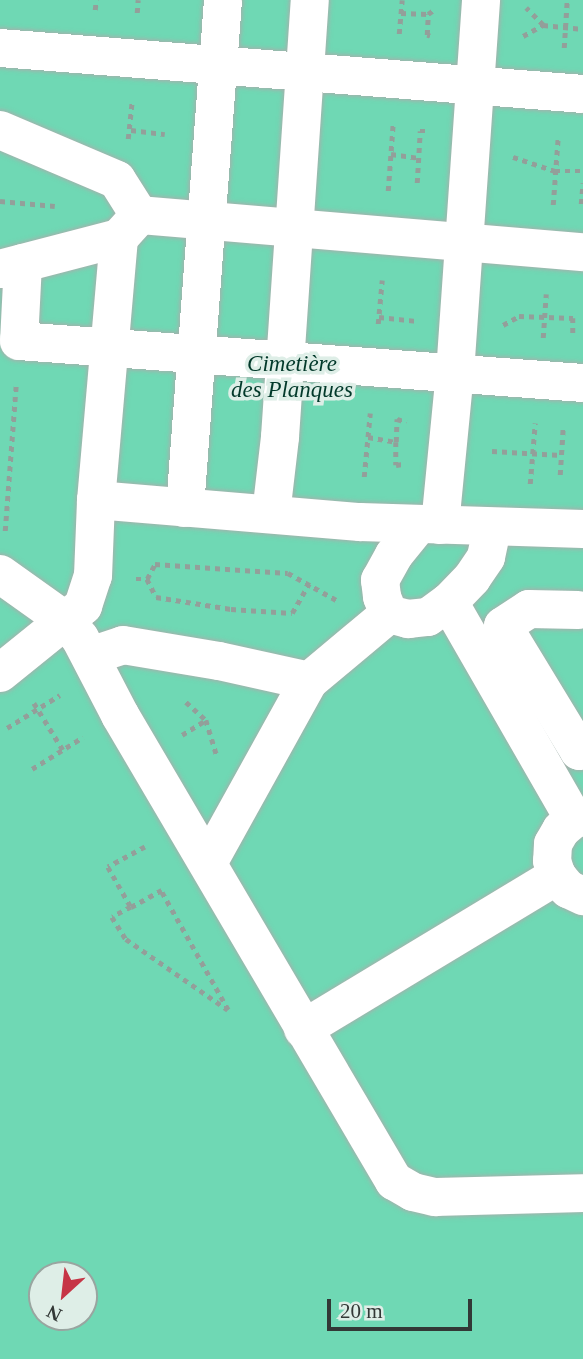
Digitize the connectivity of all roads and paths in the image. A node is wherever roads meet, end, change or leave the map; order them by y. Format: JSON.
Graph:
{"nodes":[{"id":1,"x":223,"y":0,"type":"edge"},
{"id":2,"x":310,"y":0,"type":"edge"},
{"id":3,"x":481,"y":0,"type":"edge"},
{"id":4,"x":523,"y":5,"type":"dead end"},
{"id":5,"x":401,"y":13,"type":"dead end"},
{"id":6,"x":428,"y":14,"type":"dead end"},
{"id":7,"x":543,"y":25,"type":"junction"},
{"id":8,"x":583,"y":29,"type":"edge"},
{"id":9,"x":522,"y":36,"type":"dead end"},
{"id":10,"x":0,"y":48,"type":"edge"},
{"id":11,"x":218,"y":65,"type":"junction"},
{"id":12,"x":306,"y":72,"type":"junction"},
{"id":13,"x":476,"y":86,"type":"junction"},
{"id":14,"x":583,"y":94,"type":"edge"},
{"id":15,"x":0,"y":130,"type":"edge"},
{"id":16,"x":131,"y":130,"type":"dead end"},
{"id":17,"x":436,"y":131,"type":"dead end"},
{"id":18,"x":165,"y":134,"type":"dead end"},
{"id":19,"x":512,"y":143,"type":"dead end"},
{"id":20,"x":391,"y":155,"type":"dead end"},
{"id":21,"x":419,"y":158,"type":"junction"},
{"id":22,"x":583,"y":172,"type":"edge"},
{"id":23,"x":417,"y":183,"type":"dead end"},
{"id":24,"x":583,"y":183,"type":"edge"},
{"id":25,"x":581,"y":204,"type":"edge"},
{"id":26,"x":206,"y":221,"type":"junction"},
{"id":27,"x":129,"y":227,"type":"junction"},
{"id":28,"x":294,"y":228,"type":"junction"},
{"id":29,"x":465,"y":242,"type":"junction"},
{"id":30,"x":583,"y":252,"type":"edge"},
{"id":31,"x":11,"y":266,"type":"edge"},
{"id":32,"x":379,"y":317,"type":"dead end"},
{"id":33,"x":418,"y":321,"type":"dead end"},
{"id":34,"x":498,"y":328,"type":"dead end"},
{"id":35,"x":573,"y":335,"type":"dead end"},
{"id":36,"x":19,"y":341,"type":"junction"},
{"id":37,"x":110,"y":346,"type":"junction"},
{"id":38,"x":197,"y":353,"type":"junction"},
{"id":39,"x":285,"y":360,"type":"junction"},
{"id":40,"x":455,"y":373,"type":"junction"},
{"id":41,"x":583,"y":383,"type":"edge"},
{"id":42,"x":411,"y":423,"type":"dead end"},
{"id":43,"x":563,"y":428,"type":"dead end"},
{"id":44,"x":368,"y":437,"type":"dead end"},
{"id":45,"x":492,"y":440,"type":"dead end"},
{"id":46,"x":396,"y":442,"type":"junction"},
{"id":47,"x":561,"y":456,"type":"junction"},
{"id":48,"x":413,"y":462,"type":"dead end"},
{"id":49,"x":560,"y":475,"type":"dead end"},
{"id":50,"x":96,"y":500,"type":"junction"},
{"id":51,"x":185,"y":508,"type":"junction"},
{"id":52,"x":271,"y":514,"type":"junction"},
{"id":53,"x":429,"y":525,"type":"junction"},
{"id":54,"x":492,"y":528,"type":"junction"},
{"id":55,"x":583,"y":529,"type":"edge"},
{"id":56,"x":2,"y":559,"type":"edge"},
{"id":57,"x":93,"y":576,"type":"junction"},
{"id":58,"x":147,"y":579,"type":"junction"},
{"id":59,"x":309,"y":584,"type":"junction"},
{"id":60,"x":449,"y":601,"type":"junction"},
{"id":61,"x":578,"y":610,"type":"dead end"},
{"id":62,"x":383,"y":618,"type":"junction"},
{"id":63,"x":66,"y":621,"type":"junction"},
{"id":64,"x":80,"y":672,"type":"junction"},
{"id":65,"x":0,"y":673,"type":"edge"},
{"id":66,"x":309,"y":681,"type":"junction"},
{"id":67,"x":180,"y":697,"type":"dead end"},
{"id":68,"x":120,"y":715,"type":"junction"},
{"id":69,"x":7,"y":728,"type":"dead end"},
{"id":70,"x":583,"y":748,"type":"edge"},
{"id":71,"x":218,"y":758,"type":"dead end"},
{"id":72,"x":32,"y":769,"type":"dead end"},
{"id":73,"x":578,"y":818,"type":"edge"},
{"id":74,"x":149,"y":845,"type":"dead end"},
{"id":75,"x":208,"y":863,"type":"junction"},
{"id":76,"x":570,"y":886,"type":"edge"},
{"id":77,"x":160,"y":891,"type":"junction"},
{"id":78,"x":131,"y":907,"type":"junction"},
{"id":79,"x":303,"y":1029,"type":"junction"},
{"id":80,"x":583,"y":1193,"type":"edge"}],
"edges":[{"from":1,"to":11,"type":"lane"},
{"from":2,"to":12,"type":"lane"},
{"from":3,"to":13,"type":"lane"},
{"from":4,"to":7,"type":"path"},
{"from":5,"to":6,"type":"path"},
{"from":7,"to":8,"type":"path"},
{"from":7,"to":9,"type":"path"},
{"from":10,"to":11,"type":"lane"},
{"from":11,"to":12,"type":"lane"},
{"from":11,"to":26,"type":"lane"},
{"from":12,"to":13,"type":"lane"},
{"from":12,"to":28,"type":"lane"},
{"from":13,"to":14,"type":"lane"},
{"from":13,"to":29,"type":"lane"},
{"from":15,"to":27,"type":"lane"},
{"from":16,"to":18,"type":"path"},
{"from":17,"to":21,"type":"path"},
{"from":19,"to":22,"type":"path"},
{"from":20,"to":21,"type":"path"},
{"from":21,"to":23,"type":"path"},
{"from":24,"to":25,"type":"path"},
{"from":26,"to":27,"type":"lane"},
{"from":26,"to":28,"type":"lane"},
{"from":26,"to":38,"type":"lane"},
{"from":27,"to":31,"type":"lane"},
{"from":27,"to":37,"type":"lane"},
{"from":28,"to":29,"type":"lane"},
{"from":28,"to":39,"type":"lane"},
{"from":29,"to":30,"type":"lane"},
{"from":29,"to":40,"type":"lane"},
{"from":31,"to":36,"type":"lane"},
{"from":32,"to":33,"type":"path"},
{"from":34,"to":35,"type":"path"},
{"from":36,"to":37,"type":"lane"},
{"from":36,"to":56,"type":"path"},
{"from":37,"to":38,"type":"lane"},
{"from":37,"to":50,"type":"lane"},
{"from":38,"to":39,"type":"lane"},
{"from":38,"to":51,"type":"lane"},
{"from":39,"to":40,"type":"lane"},
{"from":39,"to":52,"type":"lane"},
{"from":40,"to":41,"type":"lane"},
{"from":40,"to":53,"type":"lane"},
{"from":42,"to":46,"type":"path"},
{"from":43,"to":47,"type":"path"},
{"from":44,"to":46,"type":"path"},
{"from":45,"to":47,"type":"path"},
{"from":46,"to":48,"type":"path"},
{"from":47,"to":49,"type":"path"},
{"from":50,"to":51,"type":"lane"},
{"from":50,"to":57,"type":"lane"},
{"from":51,"to":52,"type":"lane"},
{"from":52,"to":53,"type":"lane"},
{"from":53,"to":54,"type":"lane"},
{"from":53,"to":62,"type":"lane"},
{"from":54,"to":55,"type":"lane"},
{"from":54,"to":60,"type":"lane"},
{"from":56,"to":63,"type":"lane"},
{"from":57,"to":58,"type":"path"},
{"from":57,"to":63,"type":"lane"},
{"from":58,"to":59,"type":"path"},
{"from":58,"to":59,"type":"path"},
{"from":59,"to":62,"type":"path"},
{"from":60,"to":62,"type":"lane"},
{"from":60,"to":73,"type":"lane"},
{"from":61,"to":70,"type":"lane"},
{"from":62,"to":66,"type":"lane"},
{"from":63,"to":64,"type":"lane"},
{"from":63,"to":65,"type":"lane"},
{"from":64,"to":66,"type":"lane"},
{"from":64,"to":68,"type":"lane"},
{"from":64,"to":69,"type":"path"},
{"from":66,"to":75,"type":"lane"},
{"from":67,"to":71,"type":"path"},
{"from":68,"to":72,"type":"path"},
{"from":68,"to":75,"type":"lane"},
{"from":73,"to":76,"type":"lane"},
{"from":74,"to":78,"type":"path"},
{"from":75,"to":77,"type":"path"},
{"from":75,"to":79,"type":"lane"},
{"from":76,"to":79,"type":"lane"},
{"from":77,"to":78,"type":"path"},
{"from":77,"to":78,"type":"path"},
{"from":79,"to":80,"type":"lane"}]}
